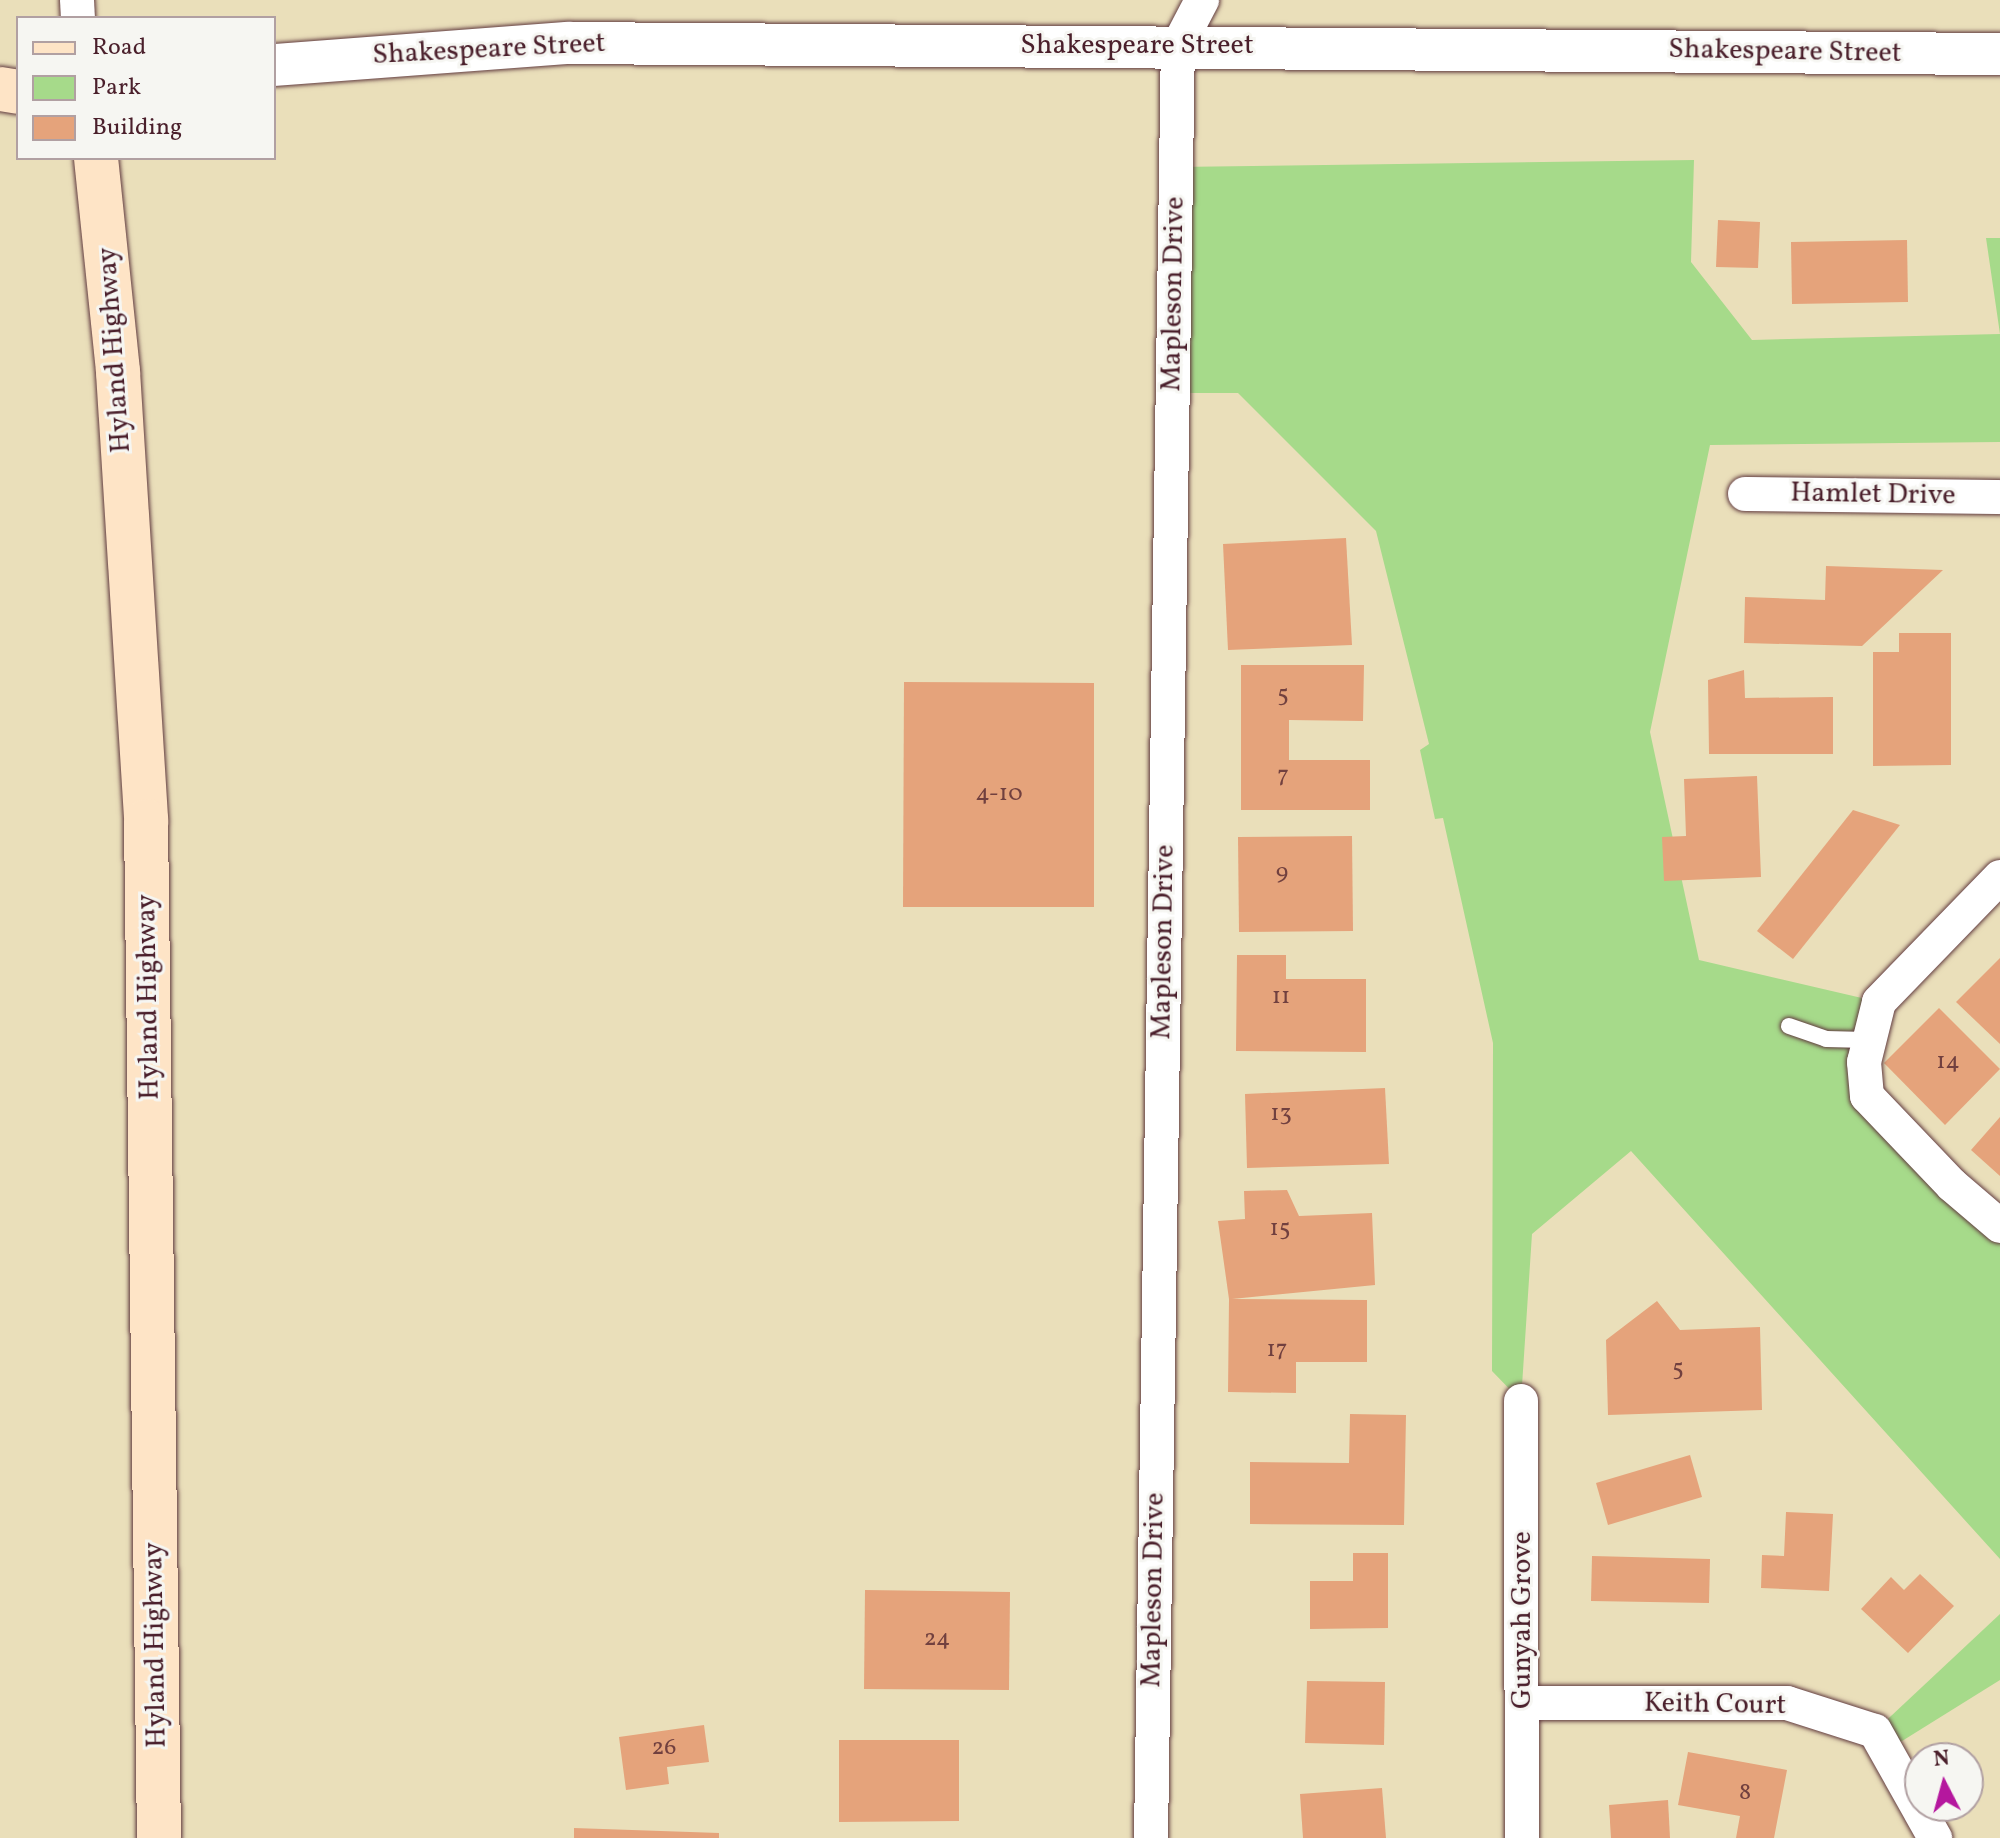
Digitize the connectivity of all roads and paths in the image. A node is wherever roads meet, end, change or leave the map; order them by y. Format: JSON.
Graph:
{"nodes":[{"id":1,"x":1202,"y":0,"type":"edge"},
{"id":2,"x":1178,"y":46,"type":"junction"},
{"id":3,"x":2000,"y":54,"type":"edge"},
{"id":4,"x":276,"y":65,"type":"edge"},
{"id":5,"x":96,"y":160,"type":"edge"},
{"id":6,"x":1745,"y":494,"type":"dead end"},
{"id":7,"x":2000,"y":497,"type":"edge"},
{"id":8,"x":2000,"y":877,"type":"edge"},
{"id":9,"x":1789,"y":1026,"type":"dead end"},
{"id":10,"x":1867,"y":1040,"type":"junction"},
{"id":11,"x":2000,"y":1226,"type":"edge"},
{"id":12,"x":1521,"y":1401,"type":"dead end"},
{"id":13,"x":1524,"y":1703,"type":"junction"},
{"id":14,"x":159,"y":1838,"type":"edge"},
{"id":15,"x":1151,"y":1838,"type":"edge"},
{"id":16,"x":1522,"y":1838,"type":"edge"},
{"id":17,"x":1935,"y":1838,"type":"edge"}],
"edges":[{"from":1,"to":2,"type":"street"},
{"from":2,"to":3,"type":"street","name":"Shakespeare Street"},
{"from":2,"to":4,"type":"street","name":"Shakespeare Street"},
{"from":2,"to":15,"type":"street","name":"Mapleson Drive"},
{"from":5,"to":14,"type":"main road","name":"Hyland Highway"},
{"from":6,"to":7,"type":"street","name":"Hamlet Drive"},
{"from":8,"to":10,"type":"street"},
{"from":9,"to":10,"type":"lane"},
{"from":10,"to":11,"type":"street"},
{"from":12,"to":13,"type":"street","name":"Gunyah Grove"},
{"from":13,"to":16,"type":"street","name":"Gunyah Grove"},
{"from":13,"to":17,"type":"street","name":"Keith Court"}]}
